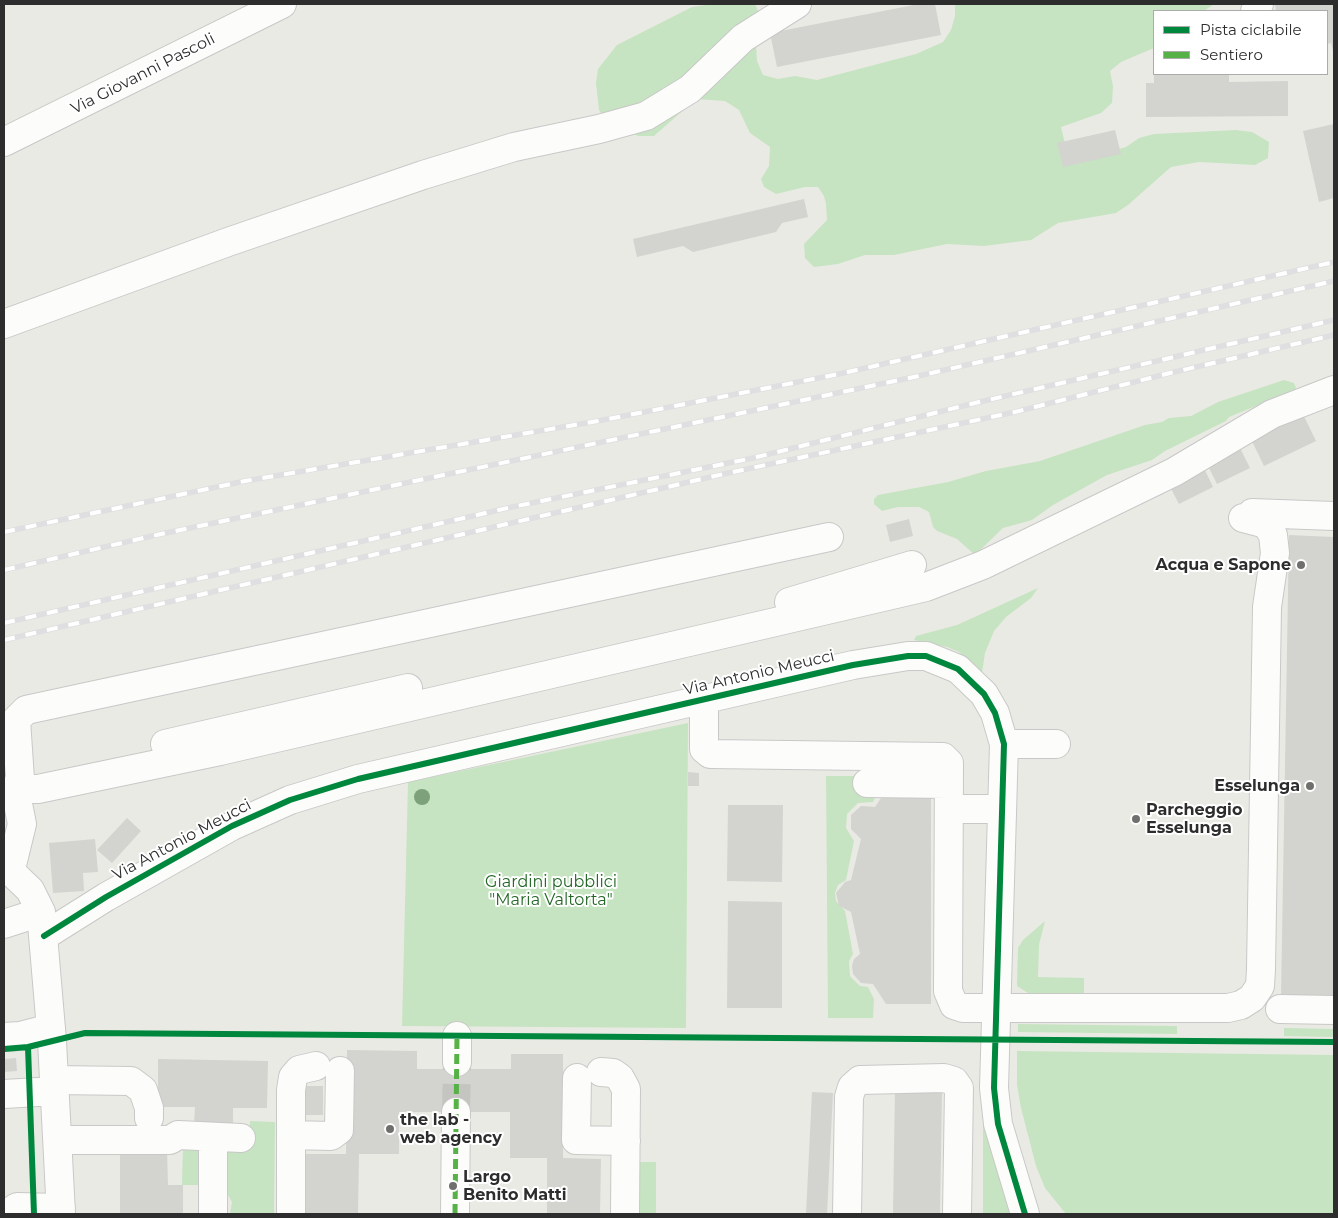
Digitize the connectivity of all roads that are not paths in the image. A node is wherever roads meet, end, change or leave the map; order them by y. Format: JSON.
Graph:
{"nodes":[{"id":1,"x":282,"y":4,"type":"edge"},
{"id":2,"x":797,"y":4,"type":"edge"},
{"id":3,"x":4,"y":142,"type":"edge"},
{"id":4,"x":4,"y":324,"type":"edge"},
{"id":5,"x":1334,"y":390,"type":"edge"},
{"id":6,"x":1334,"y":516,"type":"edge"},
{"id":7,"x":829,"y":537,"type":"dead end"},
{"id":8,"x":912,"y":565,"type":"dead end"},
{"id":9,"x":704,"y":699,"type":"junction"},
{"id":10,"x":1004,"y":744,"type":"junction"},
{"id":11,"x":1056,"y":744,"type":"dead end"},
{"id":12,"x":866,"y":783,"type":"dead end"},
{"id":13,"x":11,"y":786,"type":"edge"},
{"id":14,"x":949,"y":796,"type":"junction"},
{"id":15,"x":1002,"y":809,"type":"junction"},
{"id":16,"x":7,"y":867,"type":"edge"},
{"id":17,"x":4,"y":924,"type":"edge"},
{"id":18,"x":42,"y":924,"type":"junction"},
{"id":19,"x":998,"y":1008,"type":"junction"},
{"id":20,"x":1280,"y":1009,"type":"dead end"},
{"id":21,"x":1334,"y":1010,"type":"edge"},
{"id":22,"x":51,"y":1028,"type":"junction"},
{"id":23,"x":4,"y":1037,"type":"edge"},
{"id":24,"x":55,"y":1085,"type":"junction"},
{"id":25,"x":4,"y":1094,"type":"edge"},
{"id":26,"x":456,"y":1112,"type":"tunnel mouth"},
{"id":27,"x":149,"y":1118,"type":"dead end"},
{"id":28,"x":292,"y":1135,"type":"junction"},
{"id":29,"x":213,"y":1137,"type":"junction"},
{"id":30,"x":240,"y":1138,"type":"dead end"},
{"id":31,"x":58,"y":1140,"type":"junction"},
{"id":32,"x":626,"y":1141,"type":"junction"},
{"id":33,"x":1007,"y":1156,"type":"junction"},
{"id":34,"x":61,"y":1211,"type":"edge"},
{"id":35,"x":7,"y":1214,"type":"edge"},
{"id":36,"x":213,"y":1214,"type":"edge"},
{"id":37,"x":292,"y":1214,"type":"edge"},
{"id":38,"x":455,"y":1214,"type":"edge"},
{"id":39,"x":625,"y":1214,"type":"edge"},
{"id":40,"x":847,"y":1214,"type":"edge"},
{"id":41,"x":957,"y":1214,"type":"edge"},
{"id":42,"x":1025,"y":1214,"type":"edge"},
{"id":43,"x":1044,"y":1214,"type":"edge"}],
"edges":[{"from":1,"to":3,"type":"street","name":"Via Giovanni Pascoli"},
{"from":2,"to":4,"type":"street"},
{"from":5,"to":13,"type":"street"},
{"from":6,"to":19,"type":"street"},
{"from":7,"to":13,"type":"street"},
{"from":8,"to":13,"type":"street"},
{"from":9,"to":10,"type":"street","name":"Via Antonio Meucci"},
{"from":9,"to":14,"type":"street"},
{"from":9,"to":18,"type":"street","name":"Via Antonio Meucci"},
{"from":10,"to":11,"type":"street"},
{"from":10,"to":15,"type":"street","name":"Via Antonio Meucci"},
{"from":12,"to":14,"type":"street"},
{"from":13,"to":16,"type":"street"},
{"from":14,"to":15,"type":"street"},
{"from":14,"to":19,"type":"street"},
{"from":15,"to":19,"type":"street","name":"Via Antonio Meucci"},
{"from":16,"to":18,"type":"street"},
{"from":17,"to":18,"type":"street","name":"Via Antonio Meucci"},
{"from":18,"to":22,"type":"street"},
{"from":19,"to":33,"type":"street","name":"Via Antonio Meucci"},
{"from":20,"to":21,"type":"street"},
{"from":22,"to":23,"type":"street"},
{"from":22,"to":24,"type":"street"},
{"from":24,"to":25,"type":"street"},
{"from":24,"to":27,"type":"street"},
{"from":24,"to":31,"type":"street"},
{"from":26,"to":38,"type":"street"},
{"from":28,"to":28,"type":"street"},
{"from":28,"to":37,"type":"street"},
{"from":29,"to":30,"type":"street"},
{"from":29,"to":31,"type":"street"},
{"from":29,"to":36,"type":"street"},
{"from":31,"to":34,"type":"street"},
{"from":32,"to":32,"type":"street"},
{"from":32,"to":39,"type":"street"},
{"from":33,"to":42,"type":"street","name":"Via Antonio Meucci"},
{"from":33,"to":43,"type":"street","name":"Via Antonio Meucci"},
{"from":34,"to":35,"type":"street"},
{"from":40,"to":41,"type":"street"}]}
